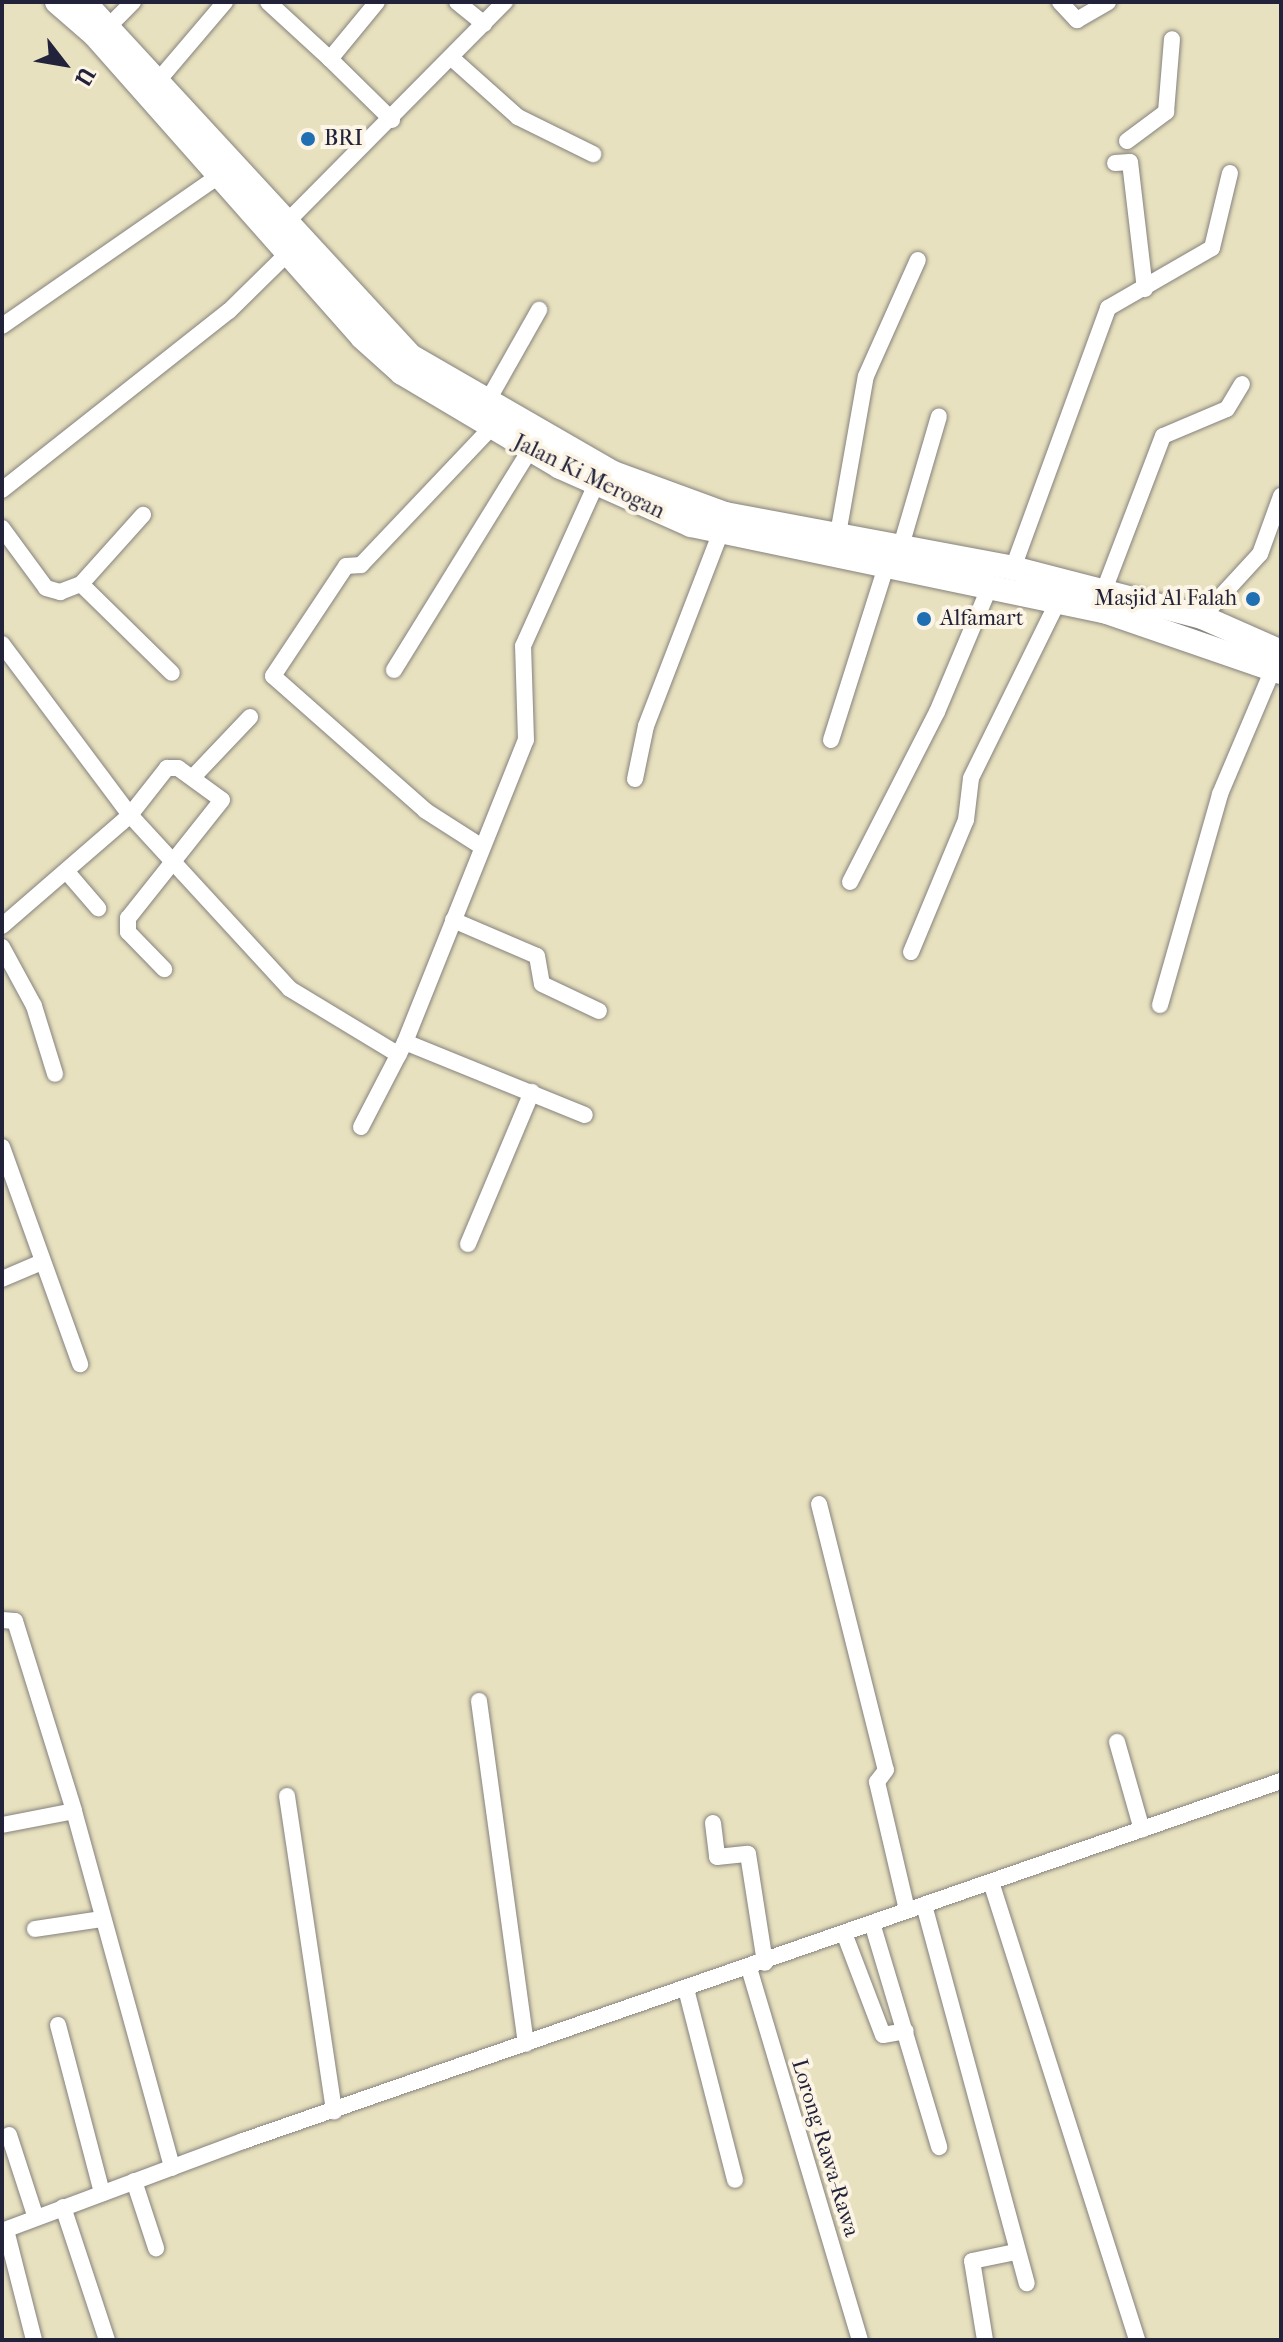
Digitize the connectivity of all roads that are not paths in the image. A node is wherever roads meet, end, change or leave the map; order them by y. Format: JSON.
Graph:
{"nodes":[{"id":1,"x":57,"y":2,"type":"edge"},
{"id":2,"x":84,"y":2,"type":"edge"},
{"id":3,"x":133,"y":2,"type":"edge"},
{"id":4,"x":225,"y":2,"type":"edge"},
{"id":5,"x":268,"y":2,"type":"edge"},
{"id":6,"x":377,"y":2,"type":"edge"},
{"id":7,"x":457,"y":2,"type":"edge"},
{"id":8,"x":505,"y":2,"type":"edge"},
{"id":9,"x":1060,"y":2,"type":"edge"},
{"id":10,"x":1108,"y":2,"type":"edge"},
{"id":11,"x":484,"y":24,"type":"junction"},
{"id":12,"x":109,"y":26,"type":"junction"},
{"id":13,"x":1172,"y":39,"type":"dead end"},
{"id":14,"x":330,"y":59,"type":"junction"},
{"id":15,"x":454,"y":60,"type":"junction"},
{"id":16,"x":154,"y":86,"type":"junction"},
{"id":17,"x":392,"y":120,"type":"junction"},
{"id":18,"x":1127,"y":141,"type":"dead end"},
{"id":19,"x":593,"y":154,"type":"dead end"},
{"id":20,"x":1115,"y":163,"type":"dead end"},
{"id":21,"x":1230,"y":173,"type":"dead end"},
{"id":22,"x":220,"y":175,"type":"junction"},
{"id":23,"x":282,"y":237,"type":"junction"},
{"id":24,"x":918,"y":260,"type":"dead end"},
{"id":25,"x":1145,"y":289,"type":"junction"},
{"id":26,"x":539,"y":310,"type":"dead end"},
{"id":27,"x":2,"y":326,"type":"edge"},
{"id":28,"x":1242,"y":384,"type":"dead end"},
{"id":29,"x":487,"y":402,"type":"junction"},
{"id":30,"x":939,"y":416,"type":"dead end"},
{"id":31,"x":491,"y":428,"type":"junction"},
{"id":32,"x":530,"y":450,"type":"junction"},
{"id":33,"x":596,"y":484,"type":"junction"},
{"id":34,"x":2,"y":490,"type":"edge"},
{"id":35,"x":1281,"y":496,"type":"edge"},
{"id":36,"x":143,"y":515,"type":"dead end"},
{"id":37,"x":2,"y":528,"type":"edge"},
{"id":38,"x":721,"y":532,"type":"junction"},
{"id":39,"x":838,"y":534,"type":"junction"},
{"id":40,"x":901,"y":546,"type":"junction"},
{"id":41,"x":886,"y":567,"type":"junction"},
{"id":42,"x":1013,"y":568,"type":"junction"},
{"id":43,"x":81,"y":584,"type":"junction"},
{"id":44,"x":989,"y":588,"type":"junction"},
{"id":45,"x":1103,"y":593,"type":"junction"},
{"id":46,"x":1058,"y":601,"type":"junction"},
{"id":47,"x":1202,"y":617,"type":"junction"},
{"id":48,"x":2,"y":644,"type":"edge"},
{"id":49,"x":1278,"y":664,"type":"edge"},
{"id":50,"x":394,"y":670,"type":"dead end"},
{"id":51,"x":172,"y":673,"type":"dead end"},
{"id":52,"x":250,"y":717,"type":"dead end"},
{"id":53,"x":831,"y":740,"type":"dead end"},
{"id":54,"x":195,"y":775,"type":"junction"},
{"id":55,"x":635,"y":779,"type":"dead end"},
{"id":56,"x":130,"y":815,"type":"junction"},
{"id":57,"x":482,"y":847,"type":"junction"},
{"id":58,"x":173,"y":855,"type":"junction"},
{"id":59,"x":67,"y":872,"type":"junction"},
{"id":60,"x":850,"y":882,"type":"dead end"},
{"id":61,"x":98,"y":908,"type":"dead end"},
{"id":62,"x":453,"y":920,"type":"junction"},
{"id":63,"x":2,"y":926,"type":"edge"},
{"id":64,"x":2,"y":947,"type":"edge"},
{"id":65,"x":911,"y":952,"type":"dead end"},
{"id":66,"x":164,"y":969,"type":"dead end"},
{"id":67,"x":1160,"y":1005,"type":"dead end"},
{"id":68,"x":599,"y":1011,"type":"dead end"},
{"id":69,"x":402,"y":1048,"type":"junction"},
{"id":70,"x":55,"y":1074,"type":"dead end"},
{"id":71,"x":532,"y":1092,"type":"junction"},
{"id":72,"x":585,"y":1115,"type":"dead end"},
{"id":73,"x":361,"y":1127,"type":"dead end"},
{"id":74,"x":2,"y":1147,"type":"edge"},
{"id":75,"x":468,"y":1244,"type":"dead end"},
{"id":76,"x":42,"y":1262,"type":"junction"},
{"id":77,"x":2,"y":1279,"type":"edge"},
{"id":78,"x":80,"y":1364,"type":"dead end"},
{"id":79,"x":819,"y":1504,"type":"dead end"},
{"id":80,"x":2,"y":1620,"type":"edge"},
{"id":81,"x":479,"y":1701,"type":"dead end"},
{"id":82,"x":1117,"y":1742,"type":"dead end"},
{"id":83,"x":1281,"y":1781,"type":"edge"},
{"id":84,"x":287,"y":1796,"type":"dead end"},
{"id":85,"x":74,"y":1811,"type":"junction"},
{"id":86,"x":713,"y":1823,"type":"dead end"},
{"id":87,"x":2,"y":1825,"type":"edge"},
{"id":88,"x":1142,"y":1830,"type":"junction"},
{"id":89,"x":991,"y":1882,"type":"junction"},
{"id":90,"x":924,"y":1905,"type":"junction"},
{"id":91,"x":907,"y":1910,"type":"junction"},
{"id":92,"x":102,"y":1919,"type":"junction"},
{"id":93,"x":872,"y":1923,"type":"junction"},
{"id":94,"x":35,"y":1929,"type":"dead end"},
{"id":95,"x":844,"y":1933,"type":"junction"},
{"id":96,"x":757,"y":1966,"type":"junction"},
{"id":97,"x":686,"y":1989,"type":"junction"},
{"id":98,"x":58,"y":2025,"type":"dead end"},
{"id":99,"x":906,"y":2031,"type":"junction"},
{"id":100,"x":526,"y":2044,"type":"junction"},
{"id":101,"x":334,"y":2112,"type":"junction"},
{"id":102,"x":9,"y":2135,"type":"dead end"},
{"id":103,"x":939,"y":2147,"type":"dead end"},
{"id":104,"x":172,"y":2168,"type":"junction"},
{"id":105,"x":735,"y":2180,"type":"dead end"},
{"id":106,"x":134,"y":2181,"type":"junction"},
{"id":107,"x":102,"y":2193,"type":"junction"},
{"id":108,"x":63,"y":2207,"type":"junction"},
{"id":109,"x":36,"y":2218,"type":"junction"},
{"id":110,"x":4,"y":2231,"type":"edge"},
{"id":111,"x":156,"y":2248,"type":"dead end"},
{"id":112,"x":1016,"y":2252,"type":"junction"},
{"id":113,"x":1027,"y":2283,"type":"dead end"},
{"id":114,"x":34,"y":2340,"type":"edge"},
{"id":115,"x":107,"y":2340,"type":"edge"},
{"id":116,"x":860,"y":2340,"type":"edge"},
{"id":117,"x":985,"y":2340,"type":"edge"},
{"id":118,"x":1137,"y":2340,"type":"edge"}],
"edges":[{"from":1,"to":16,"type":"highway","name":"Jalan Ki Merogan"},
{"from":2,"to":12,"type":"highway","name":"Jalan Ki Merogan"},
{"from":3,"to":12,"type":"street"},
{"from":4,"to":16,"type":"street"},
{"from":5,"to":14,"type":"street"},
{"from":6,"to":14,"type":"street"},
{"from":7,"to":11,"type":"street"},
{"from":8,"to":11,"type":"street"},
{"from":9,"to":10,"type":"street"},
{"from":11,"to":15,"type":"street"},
{"from":12,"to":16,"type":"highway","name":"Jalan Ki Merogan"},
{"from":13,"to":18,"type":"street"},
{"from":14,"to":17,"type":"street"},
{"from":15,"to":17,"type":"street"},
{"from":15,"to":19,"type":"street"},
{"from":16,"to":22,"type":"highway","name":"Jalan Ki Merogan"},
{"from":16,"to":23,"type":"highway","name":"Jalan Ki Merogan"},
{"from":17,"to":23,"type":"street"},
{"from":20,"to":25,"type":"street"},
{"from":21,"to":25,"type":"street"},
{"from":22,"to":23,"type":"highway","name":"Jalan Ki Merogan"},
{"from":22,"to":27,"type":"street"},
{"from":23,"to":29,"type":"highway","name":"Jalan Ki Merogan"},
{"from":23,"to":31,"type":"highway","name":"Jalan Ki Merogan"},
{"from":23,"to":34,"type":"street"},
{"from":24,"to":39,"type":"street"},
{"from":25,"to":42,"type":"street"},
{"from":26,"to":29,"type":"street"},
{"from":28,"to":45,"type":"street"},
{"from":29,"to":39,"type":"highway","name":"Jalan Ki Merogan"},
{"from":30,"to":40,"type":"street"},
{"from":31,"to":32,"type":"highway","name":"Jalan Ki Merogan"},
{"from":31,"to":57,"type":"street"},
{"from":32,"to":33,"type":"highway","name":"Jalan Ki Merogan"},
{"from":32,"to":50,"type":"street"},
{"from":33,"to":38,"type":"highway","name":"Jalan Ki Merogan"},
{"from":33,"to":57,"type":"street"},
{"from":35,"to":47,"type":"street"},
{"from":36,"to":43,"type":"street"},
{"from":37,"to":43,"type":"street"},
{"from":38,"to":41,"type":"highway","name":"Jalan Ki Merogan"},
{"from":38,"to":55,"type":"street"},
{"from":39,"to":40,"type":"highway","name":"Jalan Ki Merogan"},
{"from":40,"to":42,"type":"highway","name":"Jalan Ki Merogan"},
{"from":41,"to":44,"type":"highway","name":"Jalan Ki Merogan"},
{"from":41,"to":53,"type":"street"},
{"from":42,"to":45,"type":"highway","name":"Jalan Ki Merogan"},
{"from":43,"to":51,"type":"street"},
{"from":44,"to":46,"type":"highway","name":"Jalan Ki Merogan"},
{"from":44,"to":60,"type":"street"},
{"from":45,"to":47,"type":"highway","name":"Jalan Ki Merogan"},
{"from":46,"to":49,"type":"highway","name":"Jalan Ki Merogan"},
{"from":46,"to":65,"type":"street"},
{"from":47,"to":49,"type":"highway","name":"Jalan Ki Merogan"},
{"from":48,"to":56,"type":"street"},
{"from":49,"to":67,"type":"street"},
{"from":52,"to":54,"type":"street"},
{"from":54,"to":56,"type":"street"},
{"from":54,"to":58,"type":"street"},
{"from":56,"to":58,"type":"street"},
{"from":56,"to":59,"type":"street"},
{"from":57,"to":62,"type":"street"},
{"from":58,"to":66,"type":"street"},
{"from":58,"to":69,"type":"street"},
{"from":59,"to":61,"type":"street"},
{"from":59,"to":63,"type":"street"},
{"from":62,"to":68,"type":"street"},
{"from":62,"to":69,"type":"street"},
{"from":64,"to":70,"type":"street"},
{"from":69,"to":71,"type":"street"},
{"from":69,"to":73,"type":"street"},
{"from":71,"to":72,"type":"street"},
{"from":71,"to":75,"type":"street"},
{"from":74,"to":76,"type":"street"},
{"from":76,"to":77,"type":"street"},
{"from":76,"to":78,"type":"street"},
{"from":79,"to":91,"type":"street"},
{"from":80,"to":85,"type":"street"},
{"from":81,"to":100,"type":"street"},
{"from":82,"to":88,"type":"street"},
{"from":83,"to":88,"type":"street"},
{"from":84,"to":101,"type":"street"},
{"from":85,"to":87,"type":"street"},
{"from":85,"to":92,"type":"street"},
{"from":86,"to":96,"type":"street","name":"Lorong Rawa-Rawa"},
{"from":88,"to":89,"type":"street"},
{"from":89,"to":90,"type":"street"},
{"from":89,"to":118,"type":"street"},
{"from":90,"to":91,"type":"street"},
{"from":90,"to":112,"type":"street"},
{"from":91,"to":93,"type":"street"},
{"from":92,"to":94,"type":"street"},
{"from":92,"to":104,"type":"street"},
{"from":93,"to":95,"type":"street"},
{"from":93,"to":99,"type":"street"},
{"from":95,"to":96,"type":"street"},
{"from":95,"to":99,"type":"street"},
{"from":96,"to":97,"type":"street"},
{"from":96,"to":116,"type":"street","name":"Lorong Rawa-Rawa"},
{"from":97,"to":100,"type":"street"},
{"from":97,"to":105,"type":"street"},
{"from":98,"to":107,"type":"street"},
{"from":99,"to":103,"type":"street"},
{"from":100,"to":101,"type":"street"},
{"from":101,"to":104,"type":"street"},
{"from":102,"to":109,"type":"street"},
{"from":104,"to":106,"type":"street"},
{"from":106,"to":107,"type":"street"},
{"from":106,"to":111,"type":"street"},
{"from":107,"to":108,"type":"street"},
{"from":108,"to":109,"type":"street"},
{"from":108,"to":115,"type":"street"},
{"from":109,"to":110,"type":"street"},
{"from":110,"to":114,"type":"street"},
{"from":112,"to":113,"type":"street"},
{"from":112,"to":117,"type":"street"}]}
